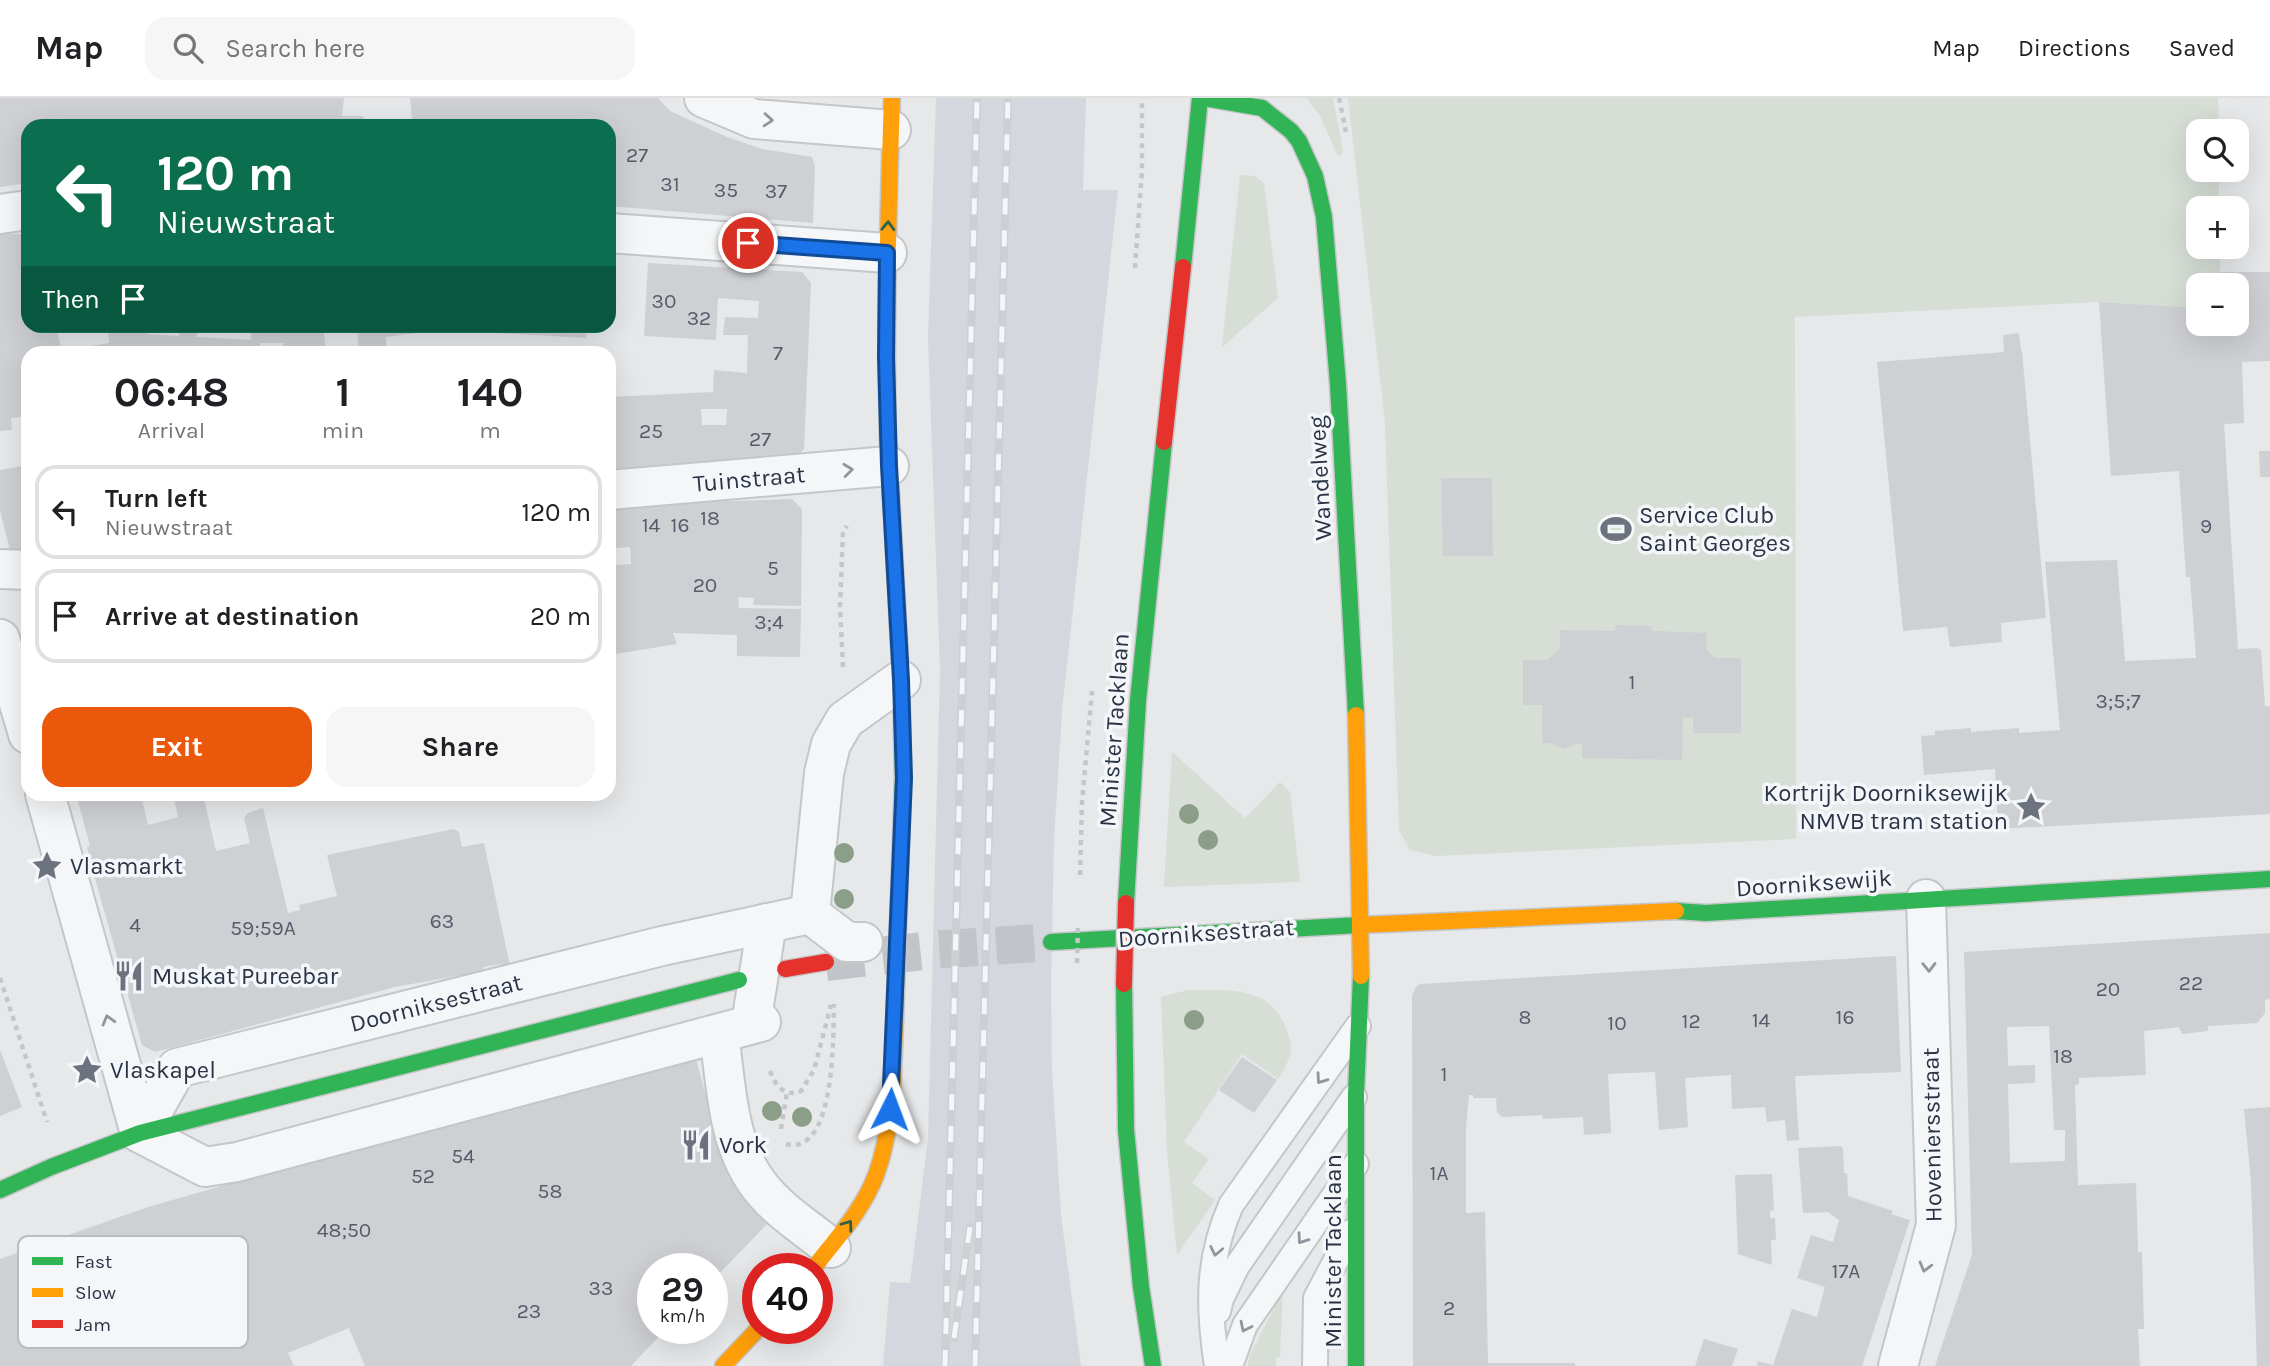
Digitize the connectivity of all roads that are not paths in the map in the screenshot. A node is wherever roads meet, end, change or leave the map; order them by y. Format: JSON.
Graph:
{"nodes":[{"id":1,"x":704,"y":98,"type":"edge"},
{"id":2,"x":1202,"y":98,"type":"edge"},
{"id":3,"x":892,"y":114,"type":"edge"},
{"id":4,"x":21,"y":212,"type":"edge"},
{"id":5,"x":0,"y":214,"type":"edge"},
{"id":6,"x":616,"y":234,"type":"edge"},
{"id":7,"x":887,"y":253,"type":"junction"},
{"id":8,"x":889,"y":466,"type":"junction"},
{"id":9,"x":616,"y":490,"type":"edge"},
{"id":10,"x":0,"y":569,"type":"edge"},
{"id":11,"x":21,"y":570,"type":"edge"},
{"id":12,"x":0,"y":639,"type":"edge"},
{"id":13,"x":901,"y":680,"type":"junction"},
{"id":14,"x":21,"y":710,"type":"edge"},
{"id":15,"x":47,"y":801,"type":"edge"},
{"id":16,"x":2270,"y":879,"type":"edge"},
{"id":17,"x":1926,"y":899,"type":"junction"},
{"id":18,"x":810,"y":914,"type":"junction"},
{"id":19,"x":767,"y":922,"type":"junction"},
{"id":20,"x":1360,"y":925,"type":"junction"},
{"id":21,"x":863,"y":942,"type":"tunnel mouth"},
{"id":22,"x":1051,"y":942,"type":"tunnel mouth"},
{"id":23,"x":826,"y":962,"type":"tunnel mouth"},
{"id":24,"x":785,"y":969,"type":"dead end"},
{"id":25,"x":739,"y":980,"type":"dead end"},
{"id":26,"x":1360,"y":1022,"type":"junction"},
{"id":27,"x":744,"y":1027,"type":"junction"},
{"id":28,"x":1356,"y":1094,"type":"junction"},
{"id":29,"x":140,"y":1133,"type":"junction"},
{"id":30,"x":1356,"y":1164,"type":"junction"},
{"id":31,"x":0,"y":1190,"type":"edge"},
{"id":32,"x":1355,"y":1225,"type":"junction"},
{"id":33,"x":818,"y":1253,"type":"edge"},
{"id":34,"x":826,"y":1253,"type":"edge"},
{"id":35,"x":1212,"y":1334,"type":"junction"},
{"id":36,"x":744,"y":1344,"type":"edge"},
{"id":37,"x":723,"y":1366,"type":"edge"},
{"id":38,"x":1153,"y":1366,"type":"edge"},
{"id":39,"x":1217,"y":1366,"type":"edge"},
{"id":40,"x":1230,"y":1366,"type":"edge"},
{"id":41,"x":1315,"y":1366,"type":"edge"},
{"id":42,"x":1356,"y":1366,"type":"edge"},
{"id":43,"x":1898,"y":1366,"type":"edge"}],
"edges":[{"from":1,"to":3,"type":"street","one_way":true},
{"from":2,"to":20,"type":"main road","name":"Wandelweg"},
{"from":2,"to":38,"type":"main road","name":"Minister Tacklaan","bridge":true},
{"from":7,"to":3,"type":"main road","one_way":true},
{"from":4,"to":5,"type":"street"},
{"from":6,"to":7,"type":"street"},
{"from":7,"to":8,"type":"main road"},
{"from":9,"to":8,"type":"street","name":"Tuinstraat","one_way":true},
{"from":8,"to":13,"type":"main road"},
{"from":10,"to":11,"type":"street"},
{"from":12,"to":14,"type":"street"},
{"from":13,"to":18,"type":"street"},
{"from":34,"to":13,"type":"main road","one_way":true},
{"from":29,"to":15,"type":"street","one_way":true},
{"from":16,"to":17,"type":"main road","name":"Doorniksewijk"},
{"from":17,"to":20,"type":"main road","name":"Doorniksewijk"},
{"from":17,"to":43,"type":"street","name":"Hoveniersstraat","one_way":true},
{"from":18,"to":19,"type":"street","name":"Doorniksestraat"},
{"from":18,"to":21,"type":"street"},
{"from":19,"to":27,"type":"street"},
{"from":19,"to":29,"type":"street","name":"Doorniksestraat"},
{"from":20,"to":22,"type":"main road","name":"Doorniksestraat"},
{"from":20,"to":26,"type":"main road","name":"Minister Tacklaan"},
{"from":23,"to":24,"type":"main road"},
{"from":25,"to":29,"type":"main road"},
{"from":26,"to":28,"type":"main road","name":"Minister Tacklaan"},
{"from":26,"to":35,"type":"lane","one_way":true},
{"from":27,"to":29,"type":"street"},
{"from":27,"to":33,"type":"street"},
{"from":28,"to":30,"type":"main road","name":"Minister Tacklaan"},
{"from":28,"to":35,"type":"lane"},
{"from":29,"to":31,"type":"main road"},
{"from":30,"to":32,"type":"main road","name":"Minister Tacklaan"},
{"from":30,"to":40,"type":"lane","one_way":true},
{"from":32,"to":41,"type":"lane"},
{"from":32,"to":42,"type":"main road","name":"Minister Tacklaan"},
{"from":35,"to":39,"type":"lane"},
{"from":36,"to":37,"type":"main road"}]}
